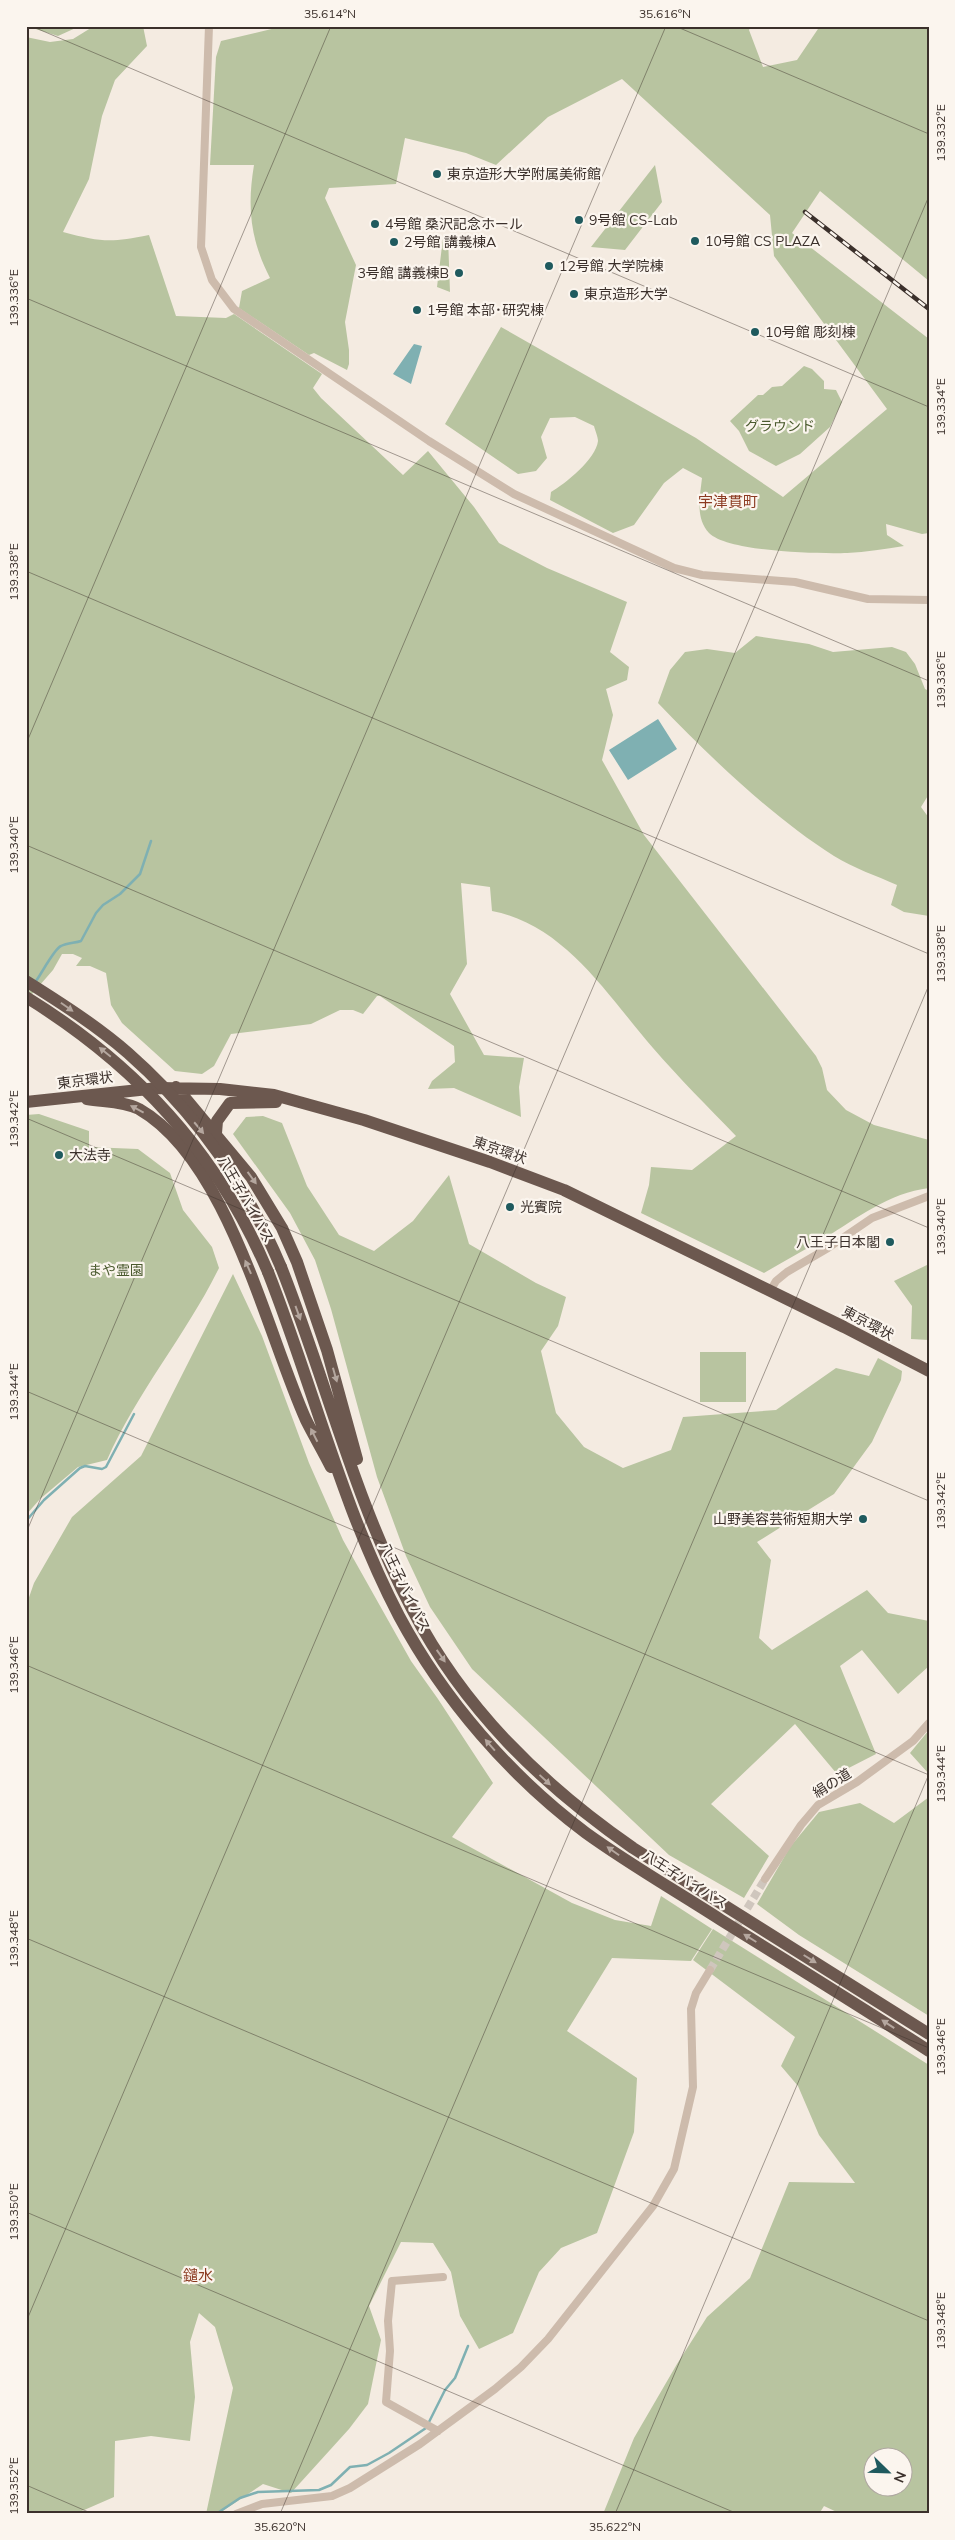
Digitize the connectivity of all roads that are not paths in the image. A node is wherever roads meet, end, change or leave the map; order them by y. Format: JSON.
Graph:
{"nodes":[{"id":1,"x":209,"y":26,"type":"edge"},
{"id":2,"x":929,"y":600,"type":"edge"},
{"id":3,"x":26,"y":981,"type":"edge"},
{"id":4,"x":26,"y":997,"type":"edge"},
{"id":5,"x":176,"y":1087,"type":"junction"},
{"id":6,"x":158,"y":1088,"type":"junction"},
{"id":7,"x":77,"y":1096,"type":"junction"},
{"id":8,"x":299,"y":1101,"type":"junction"},
{"id":9,"x":26,"y":1102,"type":"edge"},
{"id":10,"x":166,"y":1131,"type":"junction"},
{"id":11,"x":216,"y":1132,"type":"junction"},
{"id":12,"x":929,"y":1196,"type":"edge"},
{"id":13,"x":770,"y":1290,"type":"junction"},
{"id":14,"x":929,"y":1371,"type":"edge"},
{"id":15,"x":353,"y":1509,"type":"junction"},
{"id":16,"x":372,"y":1520,"type":"junction"},
{"id":17,"x":929,"y":1724,"type":"edge"},
{"id":18,"x":765,"y":1879,"type":"tunnel mouth"},
{"id":19,"x":710,"y":1970,"type":"tunnel mouth"},
{"id":20,"x":929,"y":2034,"type":"edge"},
{"id":21,"x":929,"y":2051,"type":"edge"},
{"id":22,"x":443,"y":2277,"type":"dead end"},
{"id":23,"x":435,"y":2429,"type":"junction"},
{"id":24,"x":236,"y":2514,"type":"edge"}],
"edges":[{"from":1,"to":2,"type":"street"},
{"from":3,"to":16,"type":"highway","name":"八王子バイパス","one_way":true,"bridge":true},
{"from":15,"to":4,"type":"highway","name":"八王子バイパス","one_way":true,"bridge":true},
{"from":5,"to":6,"type":"highway","name":"東京環状"},
{"from":5,"to":8,"type":"highway","name":"東京環状"},
{"from":5,"to":11,"type":"highway"},
{"from":6,"to":7,"type":"highway","name":"東京環状"},
{"from":6,"to":10,"type":"highway"},
{"from":7,"to":9,"type":"highway","name":"東京環状"},
{"from":10,"to":7,"type":"highway","one_way":true},
{"from":8,"to":11,"type":"highway"},
{"from":8,"to":13,"type":"highway","name":"東京環状"},
{"from":15,"to":10,"type":"highway","one_way":true},
{"from":11,"to":16,"type":"highway","one_way":true},
{"from":12,"to":13,"type":"street"},
{"from":13,"to":14,"type":"highway","name":"東京環状"},
{"from":21,"to":15,"type":"highway","name":"八王子バイパス","one_way":true},
{"from":16,"to":20,"type":"highway","name":"八王子バイパス","one_way":true},
{"from":17,"to":18,"type":"street","name":"絹の道"},
{"from":19,"to":23,"type":"street"},
{"from":22,"to":23,"type":"street"},
{"from":23,"to":24,"type":"street"}]}
